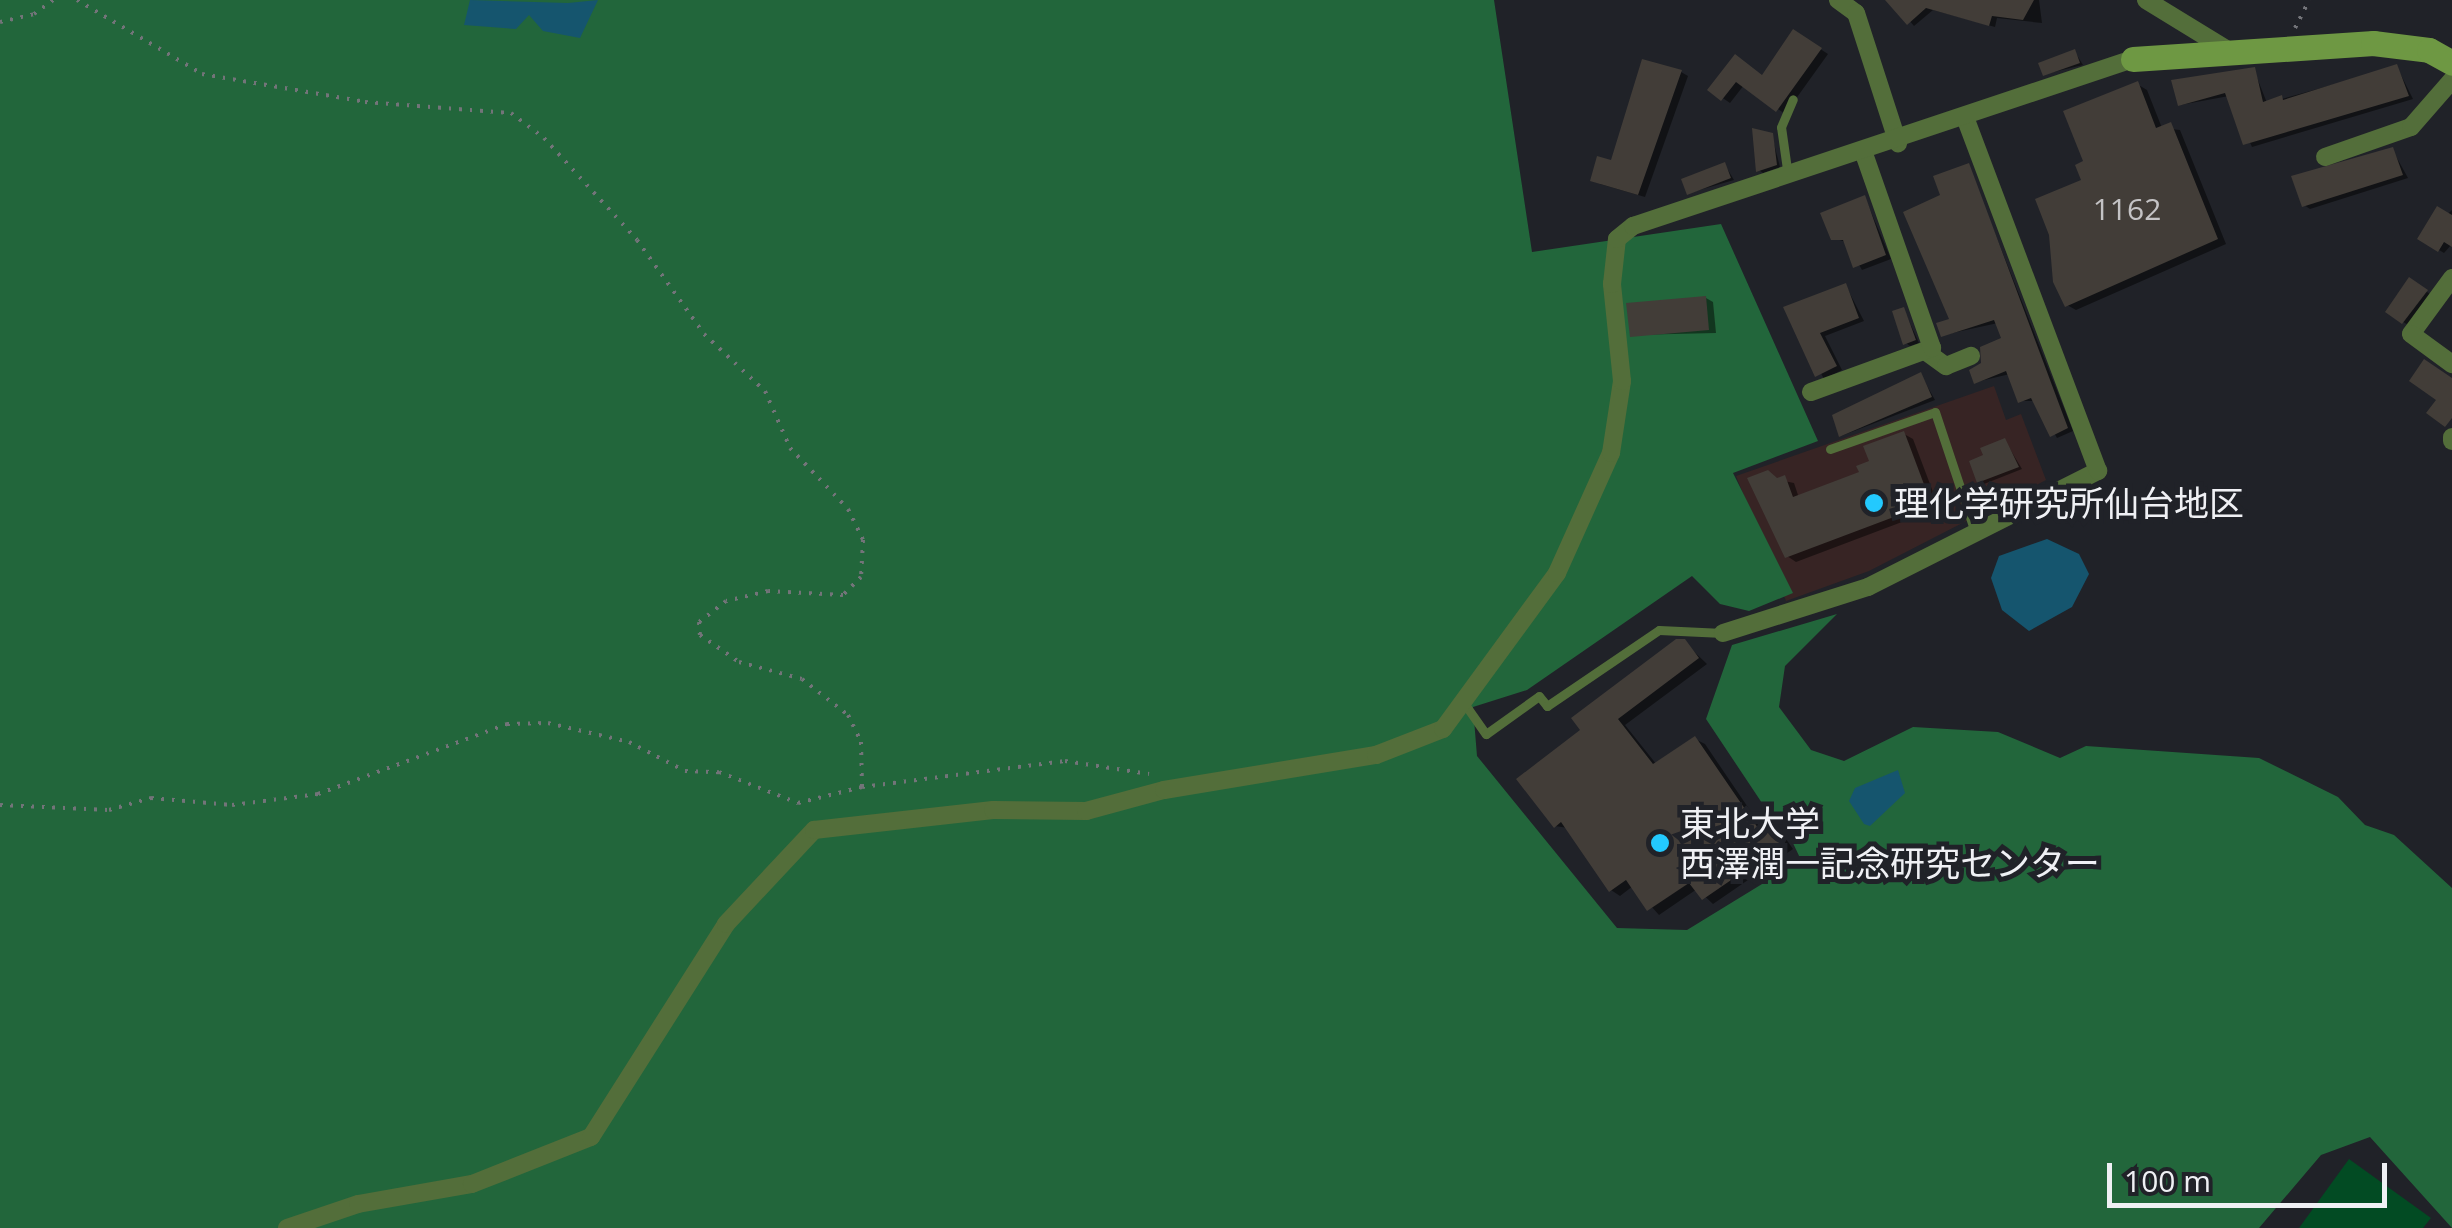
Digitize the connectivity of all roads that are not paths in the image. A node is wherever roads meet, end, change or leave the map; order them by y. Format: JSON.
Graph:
{"nodes":[{"id":1,"x":1838,"y":0,"type":"edge"},
{"id":2,"x":2146,"y":0,"type":"edge"},
{"id":3,"x":2231,"y":52,"type":"junction"},
{"id":4,"x":2133,"y":59,"type":"joint"},
{"id":5,"x":2452,"y":63,"type":"edge"},
{"id":6,"x":2452,"y":80,"type":"edge"},
{"id":7,"x":1792,"y":99,"type":"dead end"},
{"id":8,"x":1966,"y":120,"type":"junction"},
{"id":9,"x":1898,"y":143,"type":"junction"},
{"id":10,"x":1864,"y":154,"type":"junction"},
{"id":11,"x":2349,"y":170,"type":"dead end"},
{"id":12,"x":1789,"y":178,"type":"junction"},
{"id":13,"x":2452,"y":278,"type":"edge"},
{"id":14,"x":1925,"y":351,"type":"junction"},
{"id":15,"x":1971,"y":356,"type":"dead end"},
{"id":16,"x":2452,"y":364,"type":"edge"},
{"id":17,"x":1844,"y":380,"type":"junction"},
{"id":18,"x":1811,"y":392,"type":"dead end"},
{"id":19,"x":1852,"y":399,"type":"dead end"},
{"id":20,"x":1830,"y":449,"type":"dead end"},
{"id":21,"x":1976,"y":534,"type":"junction"},
{"id":22,"x":1724,"y":634,"type":"joint"},
{"id":23,"x":1464,"y":703,"type":"junction"},
{"id":24,"x":287,"y":1228,"type":"edge"}],
"edges":[{"from":1,"to":9,"type":"street"},
{"from":2,"to":3,"type":"street"},
{"from":3,"to":4,"type":"street"},
{"from":3,"to":5,"type":"street"},
{"from":4,"to":8,"type":"street"},
{"from":6,"to":11,"type":"street"},
{"from":7,"to":12,"type":"lane"},
{"from":8,"to":9,"type":"street"},
{"from":8,"to":21,"type":"street"},
{"from":9,"to":10,"type":"street"},
{"from":10,"to":12,"type":"street"},
{"from":10,"to":14,"type":"street"},
{"from":12,"to":23,"type":"street"},
{"from":13,"to":16,"type":"street"},
{"from":14,"to":15,"type":"street"},
{"from":14,"to":17,"type":"street"},
{"from":17,"to":18,"type":"street"},
{"from":17,"to":19,"type":"street"},
{"from":20,"to":21,"type":"lane"},
{"from":21,"to":22,"type":"street"},
{"from":22,"to":23,"type":"lane"},
{"from":23,"to":24,"type":"street"}]}
